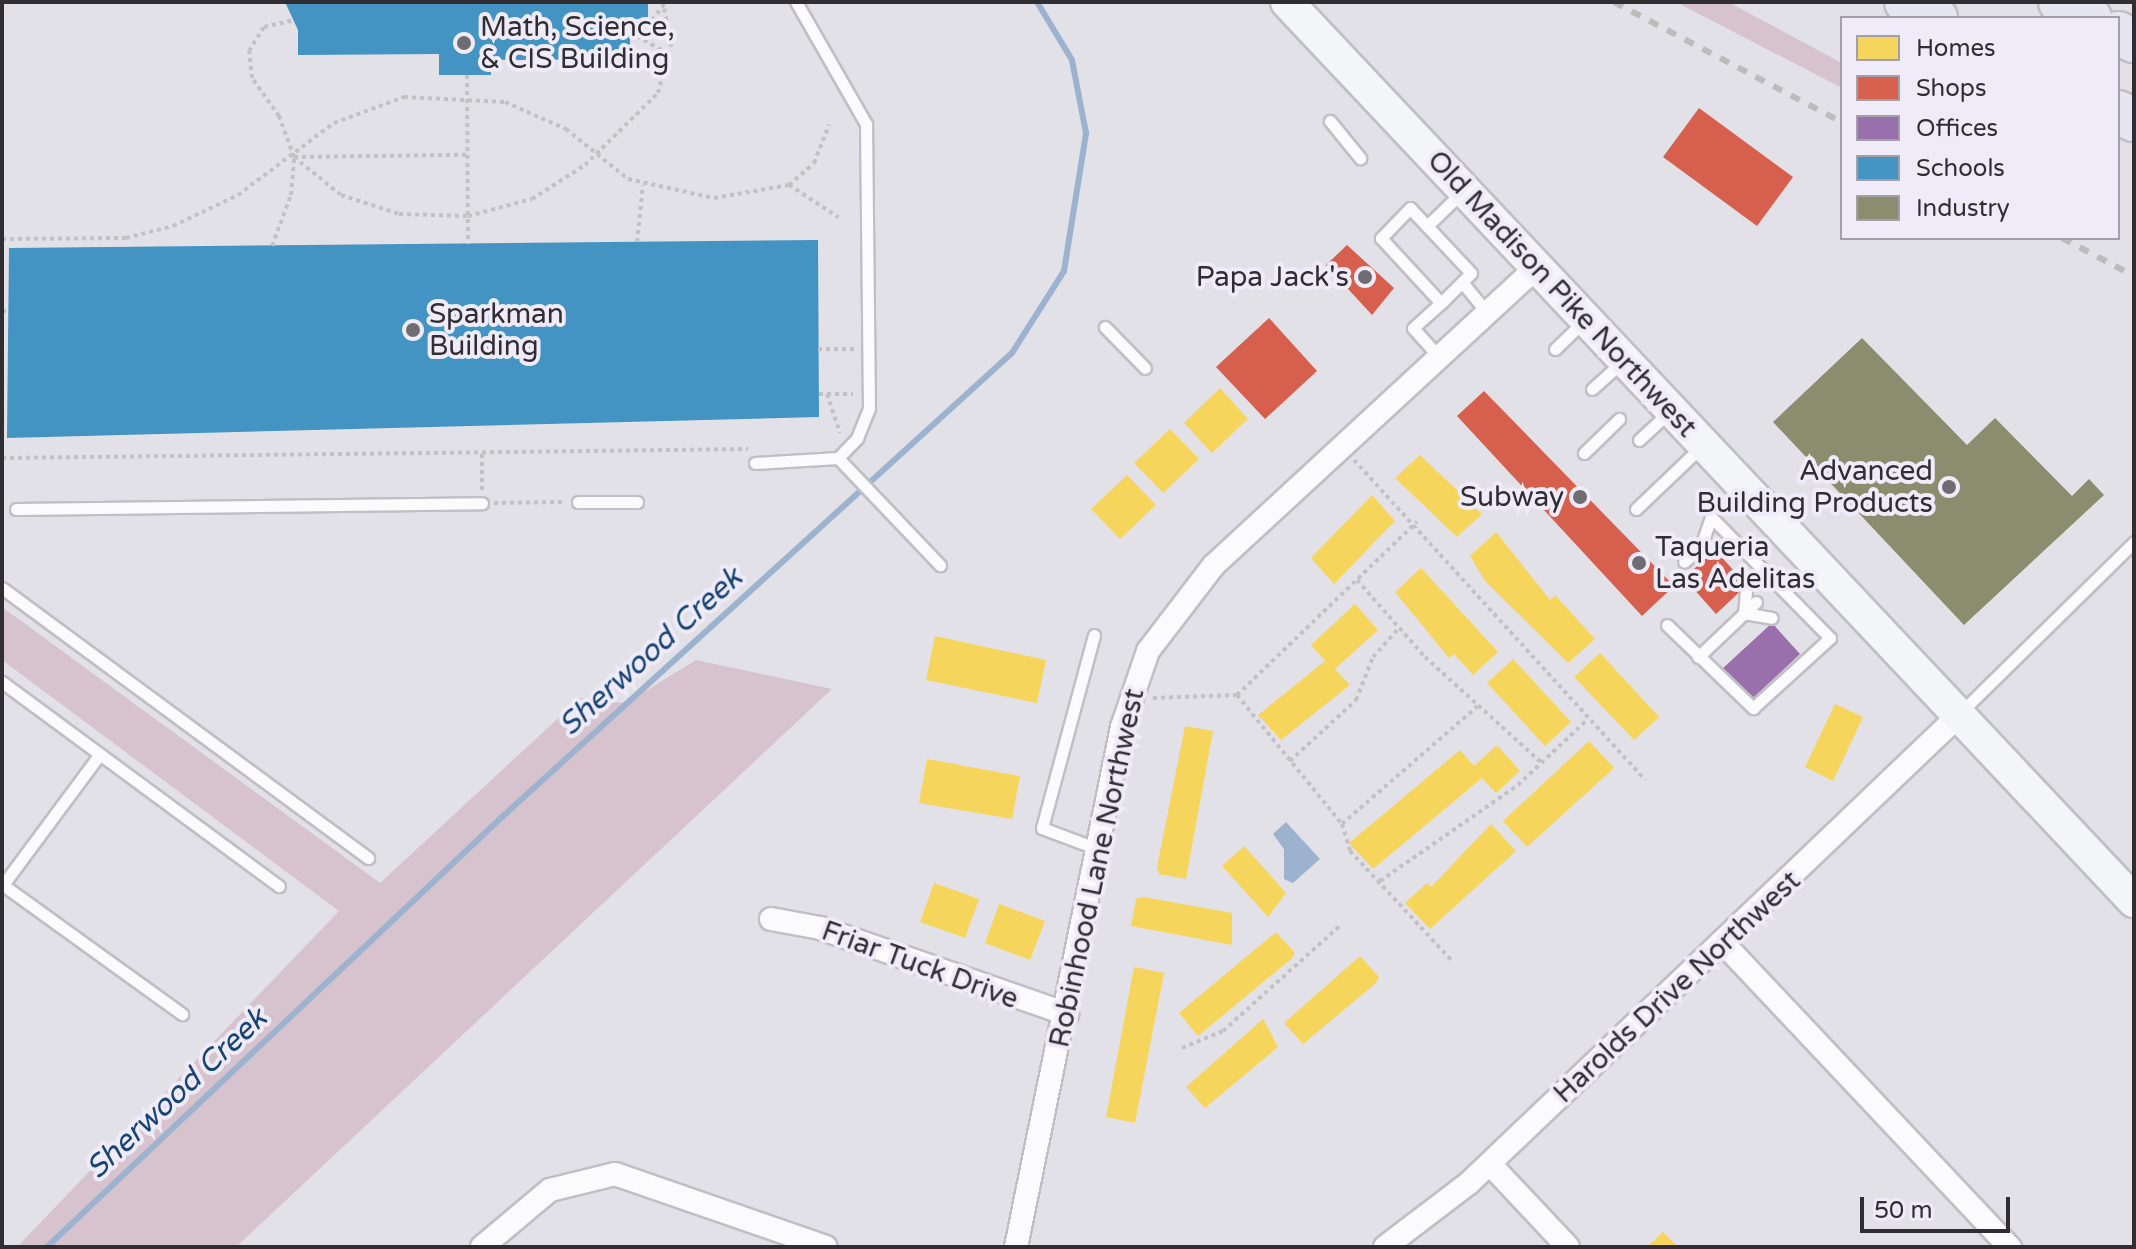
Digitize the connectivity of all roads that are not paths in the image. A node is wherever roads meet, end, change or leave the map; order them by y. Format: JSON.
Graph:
{"nodes":[{"id":1,"x":796,"y":2,"type":"edge"},
{"id":2,"x":1287,"y":2,"type":"edge"},
{"id":3,"x":1906,"y":2,"type":"edge"},
{"id":4,"x":2060,"y":2,"type":"edge"},
{"id":5,"x":1932,"y":16,"type":"edge"},
{"id":6,"x":2086,"y":16,"type":"edge"},
{"id":7,"x":1330,"y":121,"type":"dead end"},
{"id":8,"x":1360,"y":158,"type":"dead end"},
{"id":9,"x":1464,"y":190,"type":"junction"},
{"id":10,"x":1429,"y":229,"type":"junction"},
{"id":11,"x":1431,"y":248,"type":"dead end"},
{"id":12,"x":1537,"y":267,"type":"junction"},
{"id":13,"x":1430,"y":275,"type":"dead end"},
{"id":14,"x":1462,"y":282,"type":"junction"},
{"id":15,"x":1429,"y":290,"type":"junction"},
{"id":16,"x":1441,"y":303,"type":"junction"},
{"id":17,"x":1488,"y":314,"type":"junction"},
{"id":18,"x":1586,"y":319,"type":"junction"},
{"id":19,"x":1105,"y":327,"type":"dead end"},
{"id":20,"x":1555,"y":349,"type":"dead end"},
{"id":21,"x":1441,"y":358,"type":"junction"},
{"id":22,"x":1624,"y":360,"type":"junction"},
{"id":23,"x":1145,"y":368,"type":"dead end"},
{"id":24,"x":1592,"y":389,"type":"dead end"},
{"id":25,"x":1671,"y":410,"type":"junction"},
{"id":26,"x":1619,"y":419,"type":"dead end"},
{"id":27,"x":1639,"y":440,"type":"dead end"},
{"id":28,"x":1703,"y":444,"type":"junction"},
{"id":29,"x":1584,"y":453,"type":"dead end"},
{"id":30,"x":838,"y":458,"type":"junction"},
{"id":31,"x":755,"y":463,"type":"dead end"},
{"id":32,"x":578,"y":502,"type":"road end"},
{"id":33,"x":637,"y":502,"type":"dead end"},
{"id":34,"x":482,"y":503,"type":"road end"},
{"id":35,"x":16,"y":509,"type":"dead end"},
{"id":36,"x":1636,"y":509,"type":"dead end"},
{"id":37,"x":2134,"y":542,"type":"edge"},
{"id":38,"x":1684,"y":562,"type":"dead end"},
{"id":39,"x":940,"y":565,"type":"dead end"},
{"id":40,"x":2,"y":588,"type":"edge"},
{"id":41,"x":1746,"y":591,"type":"dead end"},
{"id":42,"x":1756,"y":602,"type":"dead end"},
{"id":43,"x":1744,"y":613,"type":"junction"},
{"id":44,"x":1772,"y":618,"type":"dead end"},
{"id":45,"x":1667,"y":625,"type":"dead end"},
{"id":46,"x":1094,"y":635,"type":"dead end"},
{"id":47,"x":1698,"y":657,"type":"junction"},
{"id":48,"x":2,"y":682,"type":"edge"},
{"id":49,"x":1958,"y":716,"type":"junction"},
{"id":50,"x":100,"y":754,"type":"junction"},
{"id":51,"x":1099,"y":849,"type":"junction"},
{"id":52,"x":368,"y":858,"type":"dead end"},
{"id":53,"x":2,"y":885,"type":"edge"},
{"id":54,"x":279,"y":886,"type":"dead end"},
{"id":55,"x":2134,"y":901,"type":"edge"},
{"id":56,"x":771,"y":919,"type":"dead end"},
{"id":57,"x":1724,"y":944,"type":"junction"},
{"id":58,"x":182,"y":1014,"type":"dead end"},
{"id":59,"x":1067,"y":1014,"type":"junction"},
{"id":60,"x":1490,"y":1164,"type":"junction"},
{"id":61,"x":482,"y":1247,"type":"edge"},
{"id":62,"x":826,"y":1247,"type":"edge"},
{"id":63,"x":1016,"y":1247,"type":"edge"},
{"id":64,"x":1385,"y":1247,"type":"edge"},
{"id":65,"x":1568,"y":1247,"type":"edge"},
{"id":66,"x":2010,"y":1247,"type":"edge"}],
"edges":[{"from":1,"to":30,"type":"lane"},
{"from":2,"to":9,"type":"main road","name":"Old Madison Pike Northwest"},
{"from":3,"to":5,"type":"highway"},
{"from":4,"to":6,"type":"highway"},
{"from":7,"to":8,"type":"lane"},
{"from":9,"to":10,"type":"lane"},
{"from":9,"to":12,"type":"main road","name":"Old Madison Pike Northwest"},
{"from":10,"to":11,"type":"lane"},
{"from":10,"to":14,"type":"lane"},
{"from":10,"to":15,"type":"lane"},
{"from":12,"to":17,"type":"street","name":"Robinhood Lane Northwest"},
{"from":12,"to":18,"type":"main road","name":"Old Madison Pike Northwest"},
{"from":13,"to":15,"type":"lane"},
{"from":14,"to":16,"type":"lane"},
{"from":14,"to":17,"type":"lane"},
{"from":15,"to":16,"type":"lane"},
{"from":16,"to":21,"type":"lane"},
{"from":17,"to":21,"type":"street","name":"Robinhood Lane Northwest"},
{"from":18,"to":20,"type":"lane"},
{"from":18,"to":22,"type":"main road","name":"Old Madison Pike Northwest"},
{"from":19,"to":23,"type":"lane"},
{"from":21,"to":51,"type":"street","name":"Robinhood Lane Northwest"},
{"from":22,"to":24,"type":"lane"},
{"from":22,"to":25,"type":"main road","name":"Old Madison Pike Northwest"},
{"from":25,"to":27,"type":"lane"},
{"from":25,"to":28,"type":"main road","name":"Old Madison Pike Northwest"},
{"from":26,"to":29,"type":"lane"},
{"from":28,"to":36,"type":"lane"},
{"from":28,"to":49,"type":"main road","name":"Old Madison Pike Northwest"},
{"from":30,"to":31,"type":"lane"},
{"from":30,"to":39,"type":"lane"},
{"from":32,"to":33,"type":"lane"},
{"from":34,"to":35,"type":"lane"},
{"from":37,"to":49,"type":"lane"},
{"from":38,"to":47,"type":"lane"},
{"from":40,"to":52,"type":"lane"},
{"from":41,"to":43,"type":"lane"},
{"from":42,"to":43,"type":"lane"},
{"from":43,"to":44,"type":"lane"},
{"from":43,"to":47,"type":"lane"},
{"from":45,"to":47,"type":"lane"},
{"from":46,"to":51,"type":"lane"},
{"from":48,"to":50,"type":"lane"},
{"from":49,"to":55,"type":"main road","name":"Old Madison Pike Northwest"},
{"from":49,"to":57,"type":"street","name":"Harolds Drive Northwest"},
{"from":50,"to":53,"type":"lane"},
{"from":50,"to":54,"type":"lane"},
{"from":51,"to":59,"type":"street","name":"Robinhood Lane Northwest"},
{"from":53,"to":58,"type":"lane"},
{"from":56,"to":59,"type":"street","name":"Friar Tuck Drive"},
{"from":57,"to":60,"type":"street","name":"Harolds Drive Northwest"},
{"from":57,"to":66,"type":"street"},
{"from":59,"to":63,"type":"street","name":"Robinhood Lane Northwest"},
{"from":60,"to":64,"type":"street","name":"Harolds Drive Northwest"},
{"from":60,"to":65,"type":"street"},
{"from":61,"to":62,"type":"street"}]}
